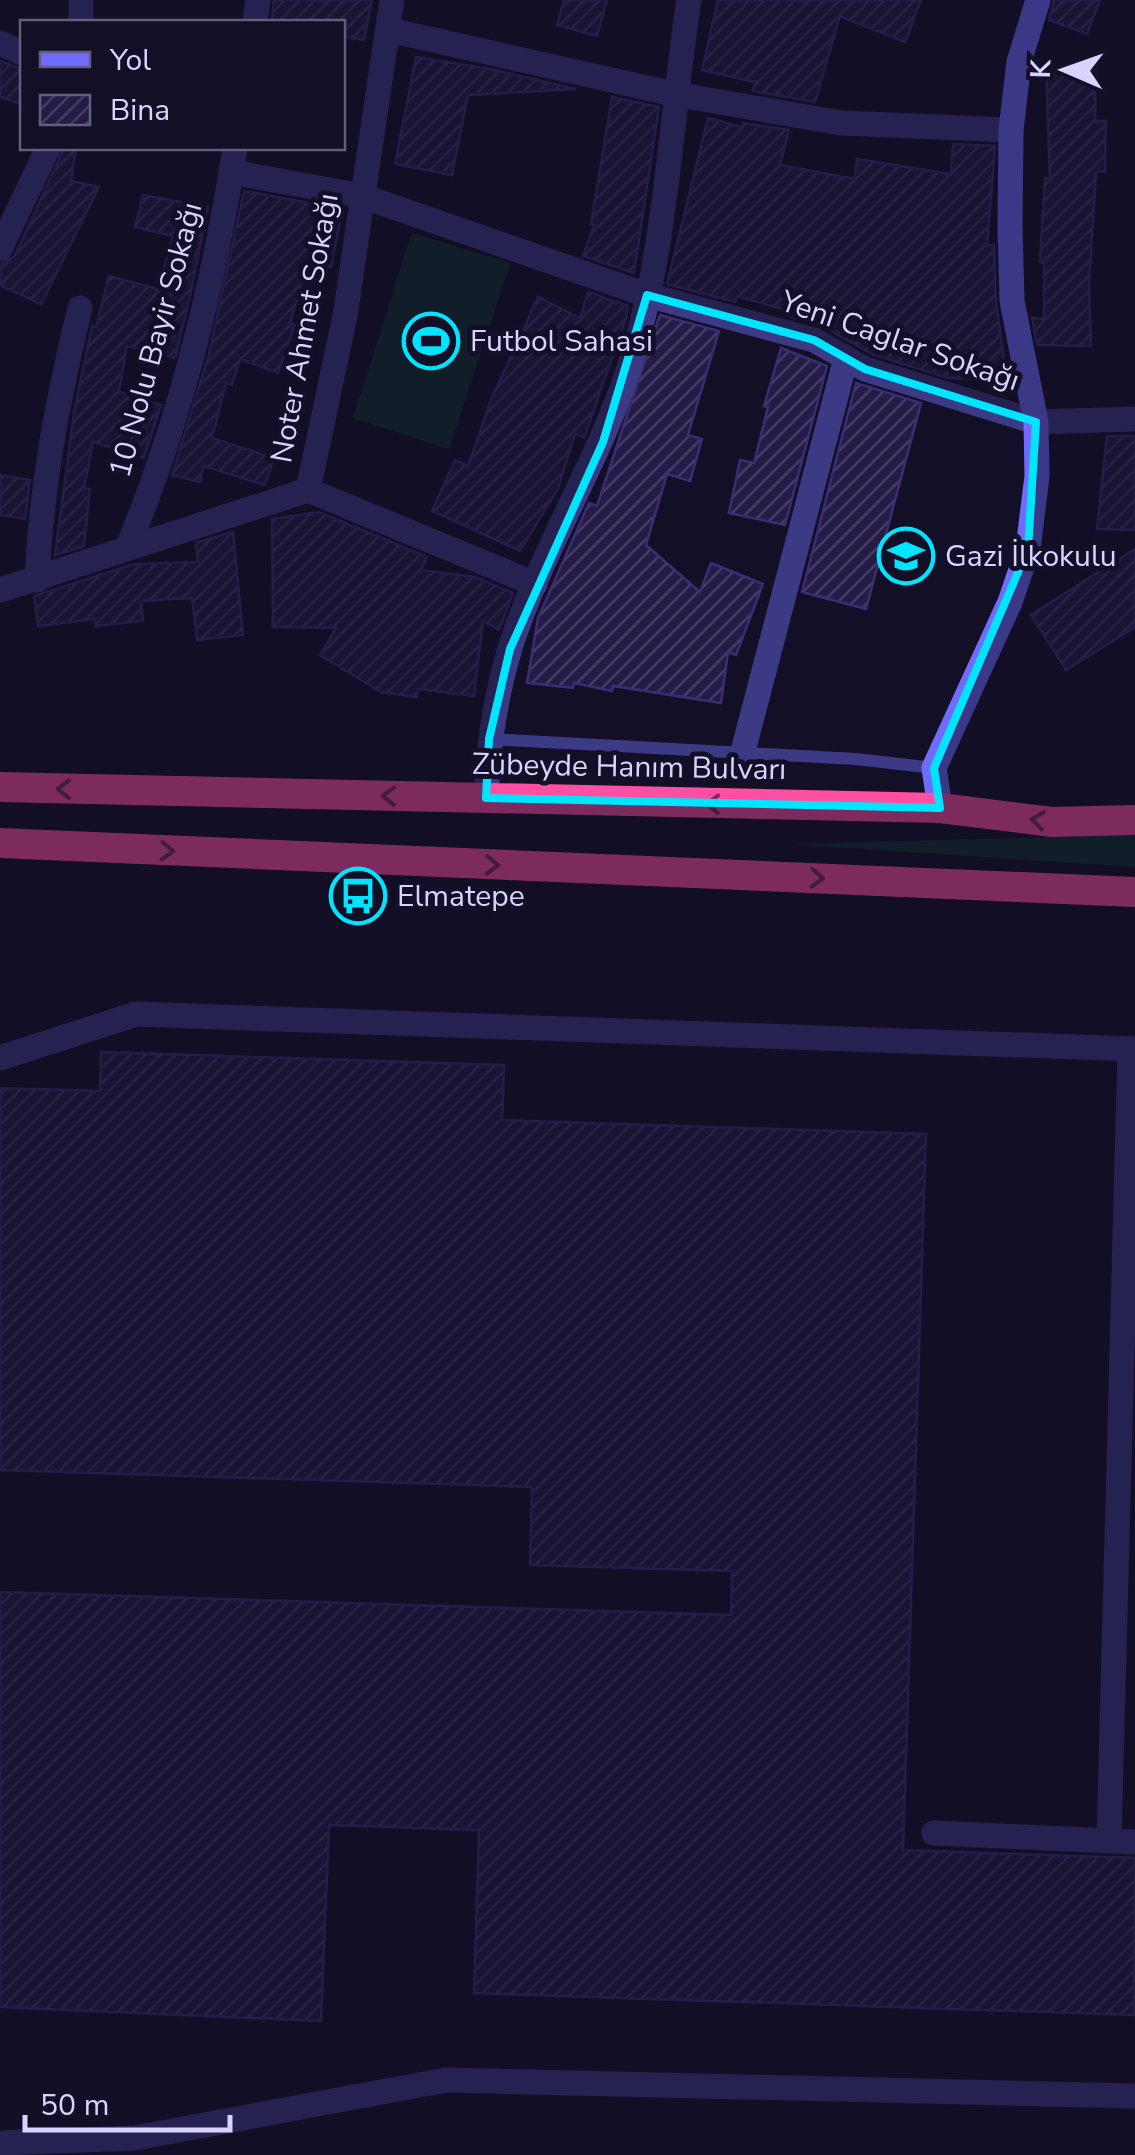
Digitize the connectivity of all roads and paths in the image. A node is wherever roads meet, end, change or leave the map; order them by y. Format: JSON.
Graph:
{"nodes":[{"id":1,"x":392,"y":0,"type":"edge"},
{"id":2,"x":689,"y":0,"type":"edge"},
{"id":3,"x":1038,"y":0,"type":"edge"},
{"id":4,"x":389,"y":30,"type":"junction"},
{"id":5,"x":674,"y":94,"type":"junction"},
{"id":6,"x":1011,"y":130,"type":"junction"},
{"id":7,"x":47,"y":150,"type":"edge"},
{"id":8,"x":233,"y":160,"type":"edge"},
{"id":9,"x":362,"y":196,"type":"junction"},
{"id":10,"x":0,"y":249,"type":"edge"},
{"id":11,"x":647,"y":295,"type":"junction"},
{"id":12,"x":80,"y":308,"type":"dead end"},
{"id":13,"x":846,"y":358,"type":"junction"},
{"id":14,"x":1135,"y":419,"type":"edge"},
{"id":15,"x":1036,"y":422,"type":"junction"},
{"id":16,"x":308,"y":490,"type":"junction"},
{"id":17,"x":128,"y":546,"type":"junction"},
{"id":18,"x":37,"y":580,"type":"junction"},
{"id":19,"x":534,"y":584,"type":"junction"},
{"id":20,"x":0,"y":590,"type":"edge"},
{"id":21,"x":489,"y":739,"type":"junction"},
{"id":22,"x":742,"y":755,"type":"junction"},
{"id":23,"x":934,"y":768,"type":"junction"},
{"id":24,"x":0,"y":788,"type":"edge"},
{"id":25,"x":486,"y":798,"type":"junction"},
{"id":26,"x":940,"y":808,"type":"junction"},
{"id":27,"x":1135,"y":820,"type":"edge"},
{"id":28,"x":0,"y":844,"type":"edge"},
{"id":29,"x":1135,"y":892,"type":"edge"},
{"id":30,"x":1132,"y":1049,"type":"edge"},
{"id":31,"x":0,"y":1058,"type":"edge"},
{"id":32,"x":934,"y":1833,"type":"dead end"},
{"id":33,"x":1122,"y":1841,"type":"edge"},
{"id":34,"x":1135,"y":2096,"type":"edge"},
{"id":35,"x":0,"y":2143,"type":"edge"}],
"edges":[{"from":1,"to":4,"type":"street","name":"Noter Ahmet Sokağı"},
{"from":2,"to":5,"type":"street"},
{"from":3,"to":6,"type":"street"},
{"from":4,"to":5,"type":"street"},
{"from":4,"to":9,"type":"street","name":"Noter Ahmet Sokağı"},
{"from":5,"to":6,"type":"street"},
{"from":5,"to":11,"type":"street"},
{"from":6,"to":15,"type":"street"},
{"from":7,"to":10,"type":"street"},
{"from":8,"to":9,"type":"street","name":"Yeni Caglar Sokağı"},
{"from":8,"to":17,"type":"street","name":"10 Nolu Bayir Sokağı"},
{"from":9,"to":11,"type":"street","name":"Yeni Caglar Sokağı"},
{"from":9,"to":16,"type":"street","name":"Noter Ahmet Sokağı"},
{"from":11,"to":13,"type":"street","name":"Yeni Caglar Sokağı"},
{"from":11,"to":19,"type":"street"},
{"from":12,"to":18,"type":"street"},
{"from":13,"to":15,"type":"street","name":"Yeni Caglar Sokağı"},
{"from":13,"to":22,"type":"street"},
{"from":14,"to":15,"type":"street","name":"Yeni Caglar Sokağı"},
{"from":15,"to":23,"type":"street"},
{"from":16,"to":17,"type":"street"},
{"from":16,"to":19,"type":"street"},
{"from":17,"to":18,"type":"street"},
{"from":18,"to":20,"type":"street"},
{"from":19,"to":21,"type":"street"},
{"from":21,"to":22,"type":"lane"},
{"from":21,"to":25,"type":"street"},
{"from":22,"to":23,"type":"lane"},
{"from":23,"to":26,"type":"street"},
{"from":25,"to":24,"type":"highway","name":"Zübeyde Hanım Bulvarı","one_way":true},
{"from":26,"to":25,"type":"highway","name":"Zübeyde Hanım Bulvarı","one_way":true},
{"from":27,"to":26,"type":"highway","name":"Zübeyde Hanım Bulvarı","one_way":true},
{"from":28,"to":29,"type":"highway","one_way":true},
{"from":30,"to":31,"type":"street"},
{"from":30,"to":33,"type":"street"},
{"from":32,"to":33,"type":"street"},
{"from":34,"to":35,"type":"street"}]}
